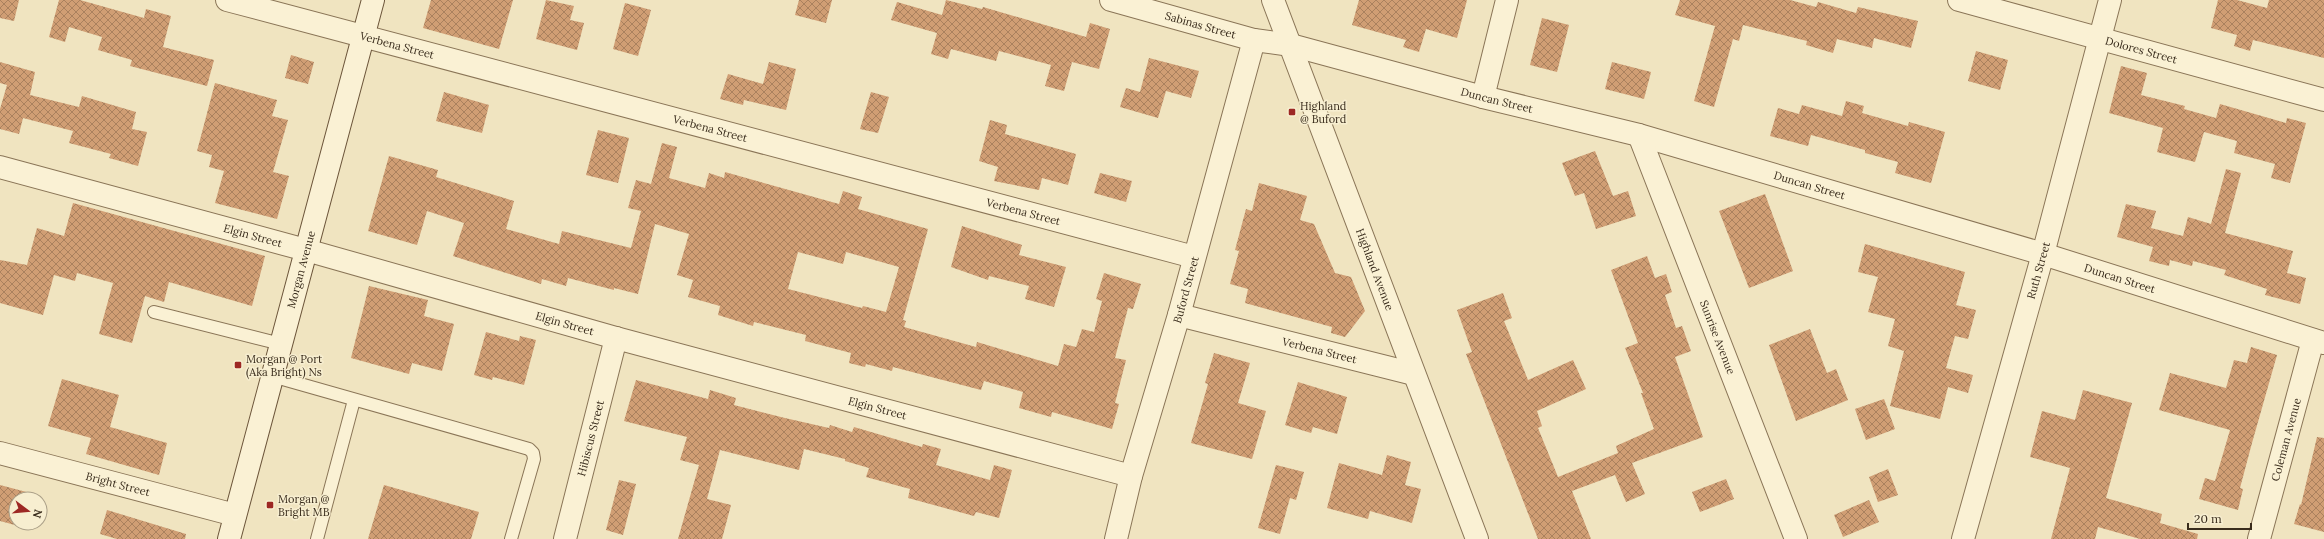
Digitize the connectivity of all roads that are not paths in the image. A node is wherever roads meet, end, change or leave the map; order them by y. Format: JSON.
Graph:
{"nodes":[{"id":1,"x":227,"y":0,"type":"edge"},
{"id":2,"x":373,"y":0,"type":"edge"},
{"id":3,"x":1111,"y":0,"type":"edge"},
{"id":4,"x":1273,"y":0,"type":"edge"},
{"id":5,"x":1508,"y":0,"type":"edge"},
{"id":6,"x":1959,"y":0,"type":"edge"},
{"id":7,"x":2110,"y":0,"type":"edge"},
{"id":8,"x":363,"y":36,"type":"junction"},
{"id":9,"x":2099,"y":39,"type":"junction"},
{"id":10,"x":1254,"y":40,"type":"junction"},
{"id":11,"x":1291,"y":45,"type":"junction"},
{"id":12,"x":1483,"y":96,"type":"junction"},
{"id":13,"x":2324,"y":100,"type":"edge"},
{"id":14,"x":1639,"y":135,"type":"junction"},
{"id":15,"x":0,"y":167,"type":"edge"},
{"id":16,"x":306,"y":250,"type":"junction"},
{"id":17,"x":2043,"y":254,"type":"junction"},
{"id":18,"x":1194,"y":257,"type":"junction"},
{"id":19,"x":154,"y":312,"type":"dead end"},
{"id":20,"x":1179,"y":315,"type":"junction"},
{"id":21,"x":616,"y":338,"type":"junction"},
{"id":22,"x":2318,"y":342,"type":"edge"},
{"id":23,"x":281,"y":344,"type":"junction"},
{"id":24,"x":1414,"y":374,"type":"junction"},
{"id":25,"x":272,"y":376,"type":"junction"},
{"id":26,"x":354,"y":400,"type":"junction"},
{"id":27,"x":0,"y":453,"type":"edge"},
{"id":28,"x":1131,"y":476,"type":"junction"},
{"id":29,"x":235,"y":515,"type":"junction"},
{"id":30,"x":229,"y":539,"type":"edge"},
{"id":31,"x":317,"y":539,"type":"edge"},
{"id":32,"x":512,"y":539,"type":"edge"},
{"id":33,"x":564,"y":539,"type":"edge"},
{"id":34,"x":1116,"y":539,"type":"edge"},
{"id":35,"x":1477,"y":539,"type":"edge"},
{"id":36,"x":1796,"y":539,"type":"edge"},
{"id":37,"x":1963,"y":539,"type":"edge"},
{"id":38,"x":2259,"y":539,"type":"edge"}],
"edges":[{"from":1,"to":8,"type":"street","name":"Verbena Street"},
{"from":2,"to":8,"type":"street","name":"Morgan Avenue"},
{"from":3,"to":10,"type":"street","name":"Sabinas Street"},
{"from":4,"to":11,"type":"street","name":"Highland Avenue"},
{"from":5,"to":12,"type":"street"},
{"from":6,"to":9,"type":"street","name":"Dolores Street"},
{"from":7,"to":9,"type":"street","name":"Ruth Street"},
{"from":8,"to":16,"type":"street","name":"Morgan Avenue"},
{"from":8,"to":18,"type":"street","name":"Verbena Street"},
{"from":9,"to":13,"type":"street","name":"Dolores Street"},
{"from":9,"to":17,"type":"street","name":"Ruth Street"},
{"from":10,"to":11,"type":"street","name":"Sabinas Street"},
{"from":10,"to":18,"type":"street","name":"Buford Street"},
{"from":11,"to":12,"type":"street","name":"Duncan Street"},
{"from":11,"to":24,"type":"street","name":"Highland Avenue"},
{"from":12,"to":14,"type":"street","name":"Duncan Street"},
{"from":14,"to":17,"type":"street","name":"Duncan Street"},
{"from":14,"to":36,"type":"street","name":"Sunrise Avenue"},
{"from":15,"to":16,"type":"street","name":"Elgin Street"},
{"from":16,"to":21,"type":"street","name":"Elgin Street"},
{"from":16,"to":23,"type":"street","name":"Morgan Avenue"},
{"from":17,"to":22,"type":"street","name":"Duncan Street"},
{"from":17,"to":37,"type":"street","name":"Ruth Street"},
{"from":18,"to":20,"type":"street","name":"Buford Street"},
{"from":19,"to":23,"type":"lane"},
{"from":20,"to":24,"type":"street","name":"Verbena Street"},
{"from":20,"to":28,"type":"street","name":"Buford Street"},
{"from":21,"to":28,"type":"street","name":"Elgin Street"},
{"from":21,"to":33,"type":"street","name":"Hibiscus Street"},
{"from":22,"to":38,"type":"street","name":"Coleman Avenue"},
{"from":23,"to":25,"type":"street","name":"Morgan Avenue"},
{"from":24,"to":35,"type":"street","name":"Highland Avenue"},
{"from":25,"to":26,"type":"lane"},
{"from":25,"to":29,"type":"street","name":"Morgan Avenue"},
{"from":26,"to":31,"type":"lane"},
{"from":26,"to":32,"type":"lane"},
{"from":27,"to":29,"type":"street","name":"Bright Street"},
{"from":28,"to":34,"type":"street","name":"Buford Street"},
{"from":29,"to":30,"type":"street","name":"Morgan Avenue"}]}
